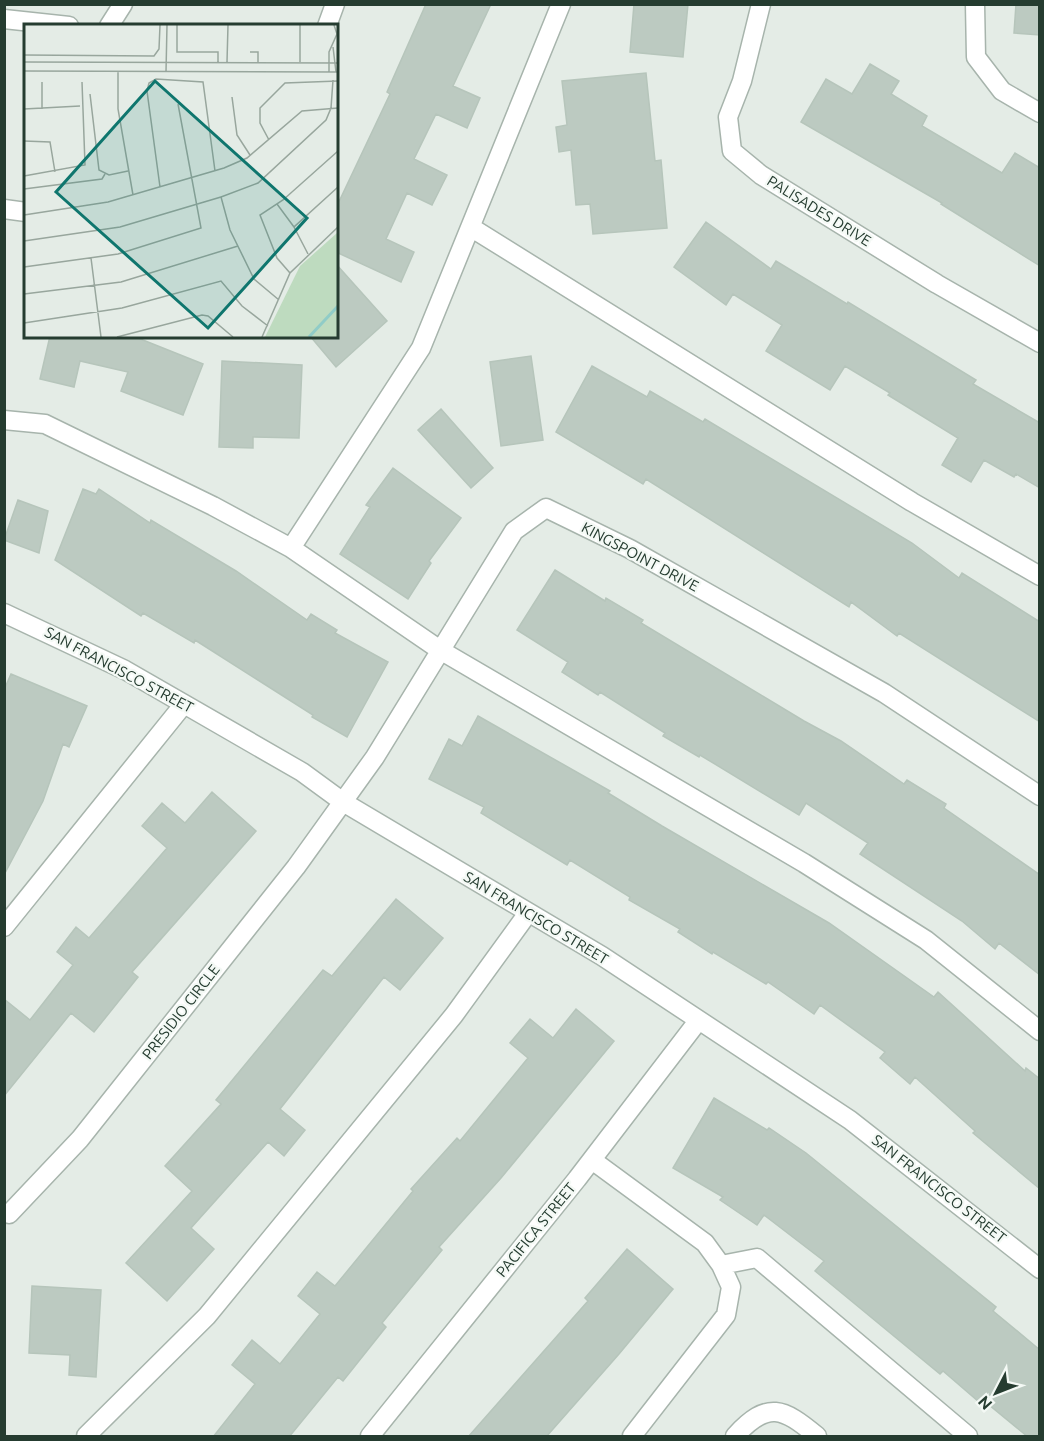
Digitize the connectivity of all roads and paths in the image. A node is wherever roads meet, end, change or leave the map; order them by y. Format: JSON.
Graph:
{"nodes":[{"id":1,"x":123,"y":4,"type":"edge"},
{"id":2,"x":335,"y":4,"type":"edge"},
{"id":3,"x":561,"y":4,"type":"edge"},
{"id":4,"x":761,"y":4,"type":"edge"},
{"id":5,"x":975,"y":4,"type":"edge"},
{"id":6,"x":4,"y":19,"type":"edge"},
{"id":7,"x":50,"y":24,"type":"edge"},
{"id":8,"x":110,"y":24,"type":"edge"},
{"id":9,"x":328,"y":24,"type":"edge"},
{"id":10,"x":1040,"y":114,"type":"edge"},
{"id":11,"x":4,"y":208,"type":"edge"},
{"id":12,"x":24,"y":212,"type":"edge"},
{"id":13,"x":472,"y":228,"type":"junction"},
{"id":14,"x":1040,"y":344,"type":"edge"},
{"id":15,"x":4,"y":420,"type":"edge"},
{"id":16,"x":291,"y":548,"type":"junction"},
{"id":17,"x":1040,"y":576,"type":"edge"},
{"id":18,"x":4,"y":612,"type":"edge"},
{"id":19,"x":440,"y":650,"type":"junction"},
{"id":20,"x":184,"y":704,"type":"junction"},
{"id":21,"x":1040,"y":796,"type":"edge"},
{"id":22,"x":343,"y":802,"type":"junction"},
{"id":23,"x":528,"y":913,"type":"junction"},
{"id":24,"x":4,"y":927,"type":"edge"},
{"id":25,"x":698,"y":1021,"type":"junction"},
{"id":26,"x":1040,"y":1030,"type":"edge"},
{"id":27,"x":592,"y":1160,"type":"junction"},
{"id":28,"x":9,"y":1214,"type":"dead end"},
{"id":29,"x":721,"y":1265,"type":"junction"},
{"id":30,"x":1040,"y":1269,"type":"edge"},
{"id":31,"x":86,"y":1437,"type":"edge"},
{"id":32,"x":370,"y":1437,"type":"edge"},
{"id":33,"x":632,"y":1437,"type":"edge"},
{"id":34,"x":735,"y":1437,"type":"edge"},
{"id":35,"x":817,"y":1437,"type":"edge"},
{"id":36,"x":968,"y":1437,"type":"edge"}],
"edges":[{"from":1,"to":8,"type":"street"},
{"from":2,"to":9,"type":"street"},
{"from":3,"to":13,"type":"street"},
{"from":4,"to":14,"type":"street","name":"PALISADES DRIVE"},
{"from":5,"to":10,"type":"street"},
{"from":6,"to":7,"type":"street"},
{"from":11,"to":12,"type":"street"},
{"from":13,"to":16,"type":"street"},
{"from":13,"to":17,"type":"street"},
{"from":15,"to":16,"type":"street"},
{"from":16,"to":19,"type":"street"},
{"from":18,"to":20,"type":"street","name":"SAN FRANCISCO STREET"},
{"from":19,"to":21,"type":"street","name":"KINGSPOINT DRIVE"},
{"from":19,"to":22,"type":"street","name":"KINGSPOINT DRIVE"},
{"from":19,"to":26,"type":"street"},
{"from":20,"to":22,"type":"street","name":"SAN FRANCISCO STREET"},
{"from":20,"to":24,"type":"street"},
{"from":22,"to":23,"type":"street","name":"SAN FRANCISCO STREET"},
{"from":22,"to":28,"type":"street","name":"PRESIDIO CIRCLE"},
{"from":23,"to":25,"type":"street","name":"SAN FRANCISCO STREET"},
{"from":23,"to":31,"type":"street"},
{"from":25,"to":27,"type":"street","name":"PACIFICA STREET"},
{"from":25,"to":30,"type":"street","name":"SAN FRANCISCO STREET"},
{"from":27,"to":29,"type":"street"},
{"from":27,"to":32,"type":"street","name":"PACIFICA STREET"},
{"from":29,"to":33,"type":"street"},
{"from":29,"to":36,"type":"street"},
{"from":34,"to":35,"type":"street"}]}
